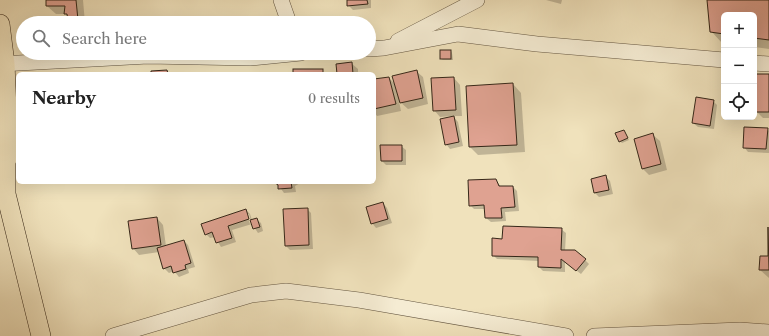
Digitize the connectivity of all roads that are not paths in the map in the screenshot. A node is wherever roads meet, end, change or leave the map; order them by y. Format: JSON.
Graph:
{"nodes":[{"id":1,"x":281,"y":0,"type":"edge"},
{"id":2,"x":477,"y":0,"type":"edge"},
{"id":3,"x":287,"y":16,"type":"edge"},
{"id":4,"x":0,"y":24,"type":"edge"},
{"id":5,"x":384,"y":48,"type":"junction"},
{"id":6,"x":376,"y":49,"type":"edge"},
{"id":7,"x":75,"y":60,"type":"edge"},
{"id":8,"x":721,"y":60,"type":"edge"},
{"id":9,"x":757,"y":63,"type":"edge"},
{"id":10,"x":2,"y":64,"type":"edge"},
{"id":11,"x":769,"y":64,"type":"edge"},
{"id":12,"x":4,"y":159,"type":"edge"},
{"id":13,"x":1,"y":188,"type":"edge"},
{"id":14,"x":769,"y":332,"type":"edge"},
{"id":15,"x":41,"y":336,"type":"edge"},
{"id":16,"x":113,"y":336,"type":"edge"},
{"id":17,"x":566,"y":336,"type":"edge"},
{"id":18,"x":594,"y":336,"type":"edge"}],
"edges":[{"from":1,"to":3,"type":"street"},
{"from":2,"to":5,"type":"street"},
{"from":4,"to":10,"type":"main road"},
{"from":5,"to":6,"type":"street"},
{"from":5,"to":8,"type":"street"},
{"from":7,"to":10,"type":"street"},
{"from":9,"to":11,"type":"street"},
{"from":10,"to":12,"type":"main road"},
{"from":12,"to":13,"type":"main road"},
{"from":13,"to":15,"type":"main road"},
{"from":14,"to":18,"type":"street"},
{"from":16,"to":17,"type":"street"}]}
